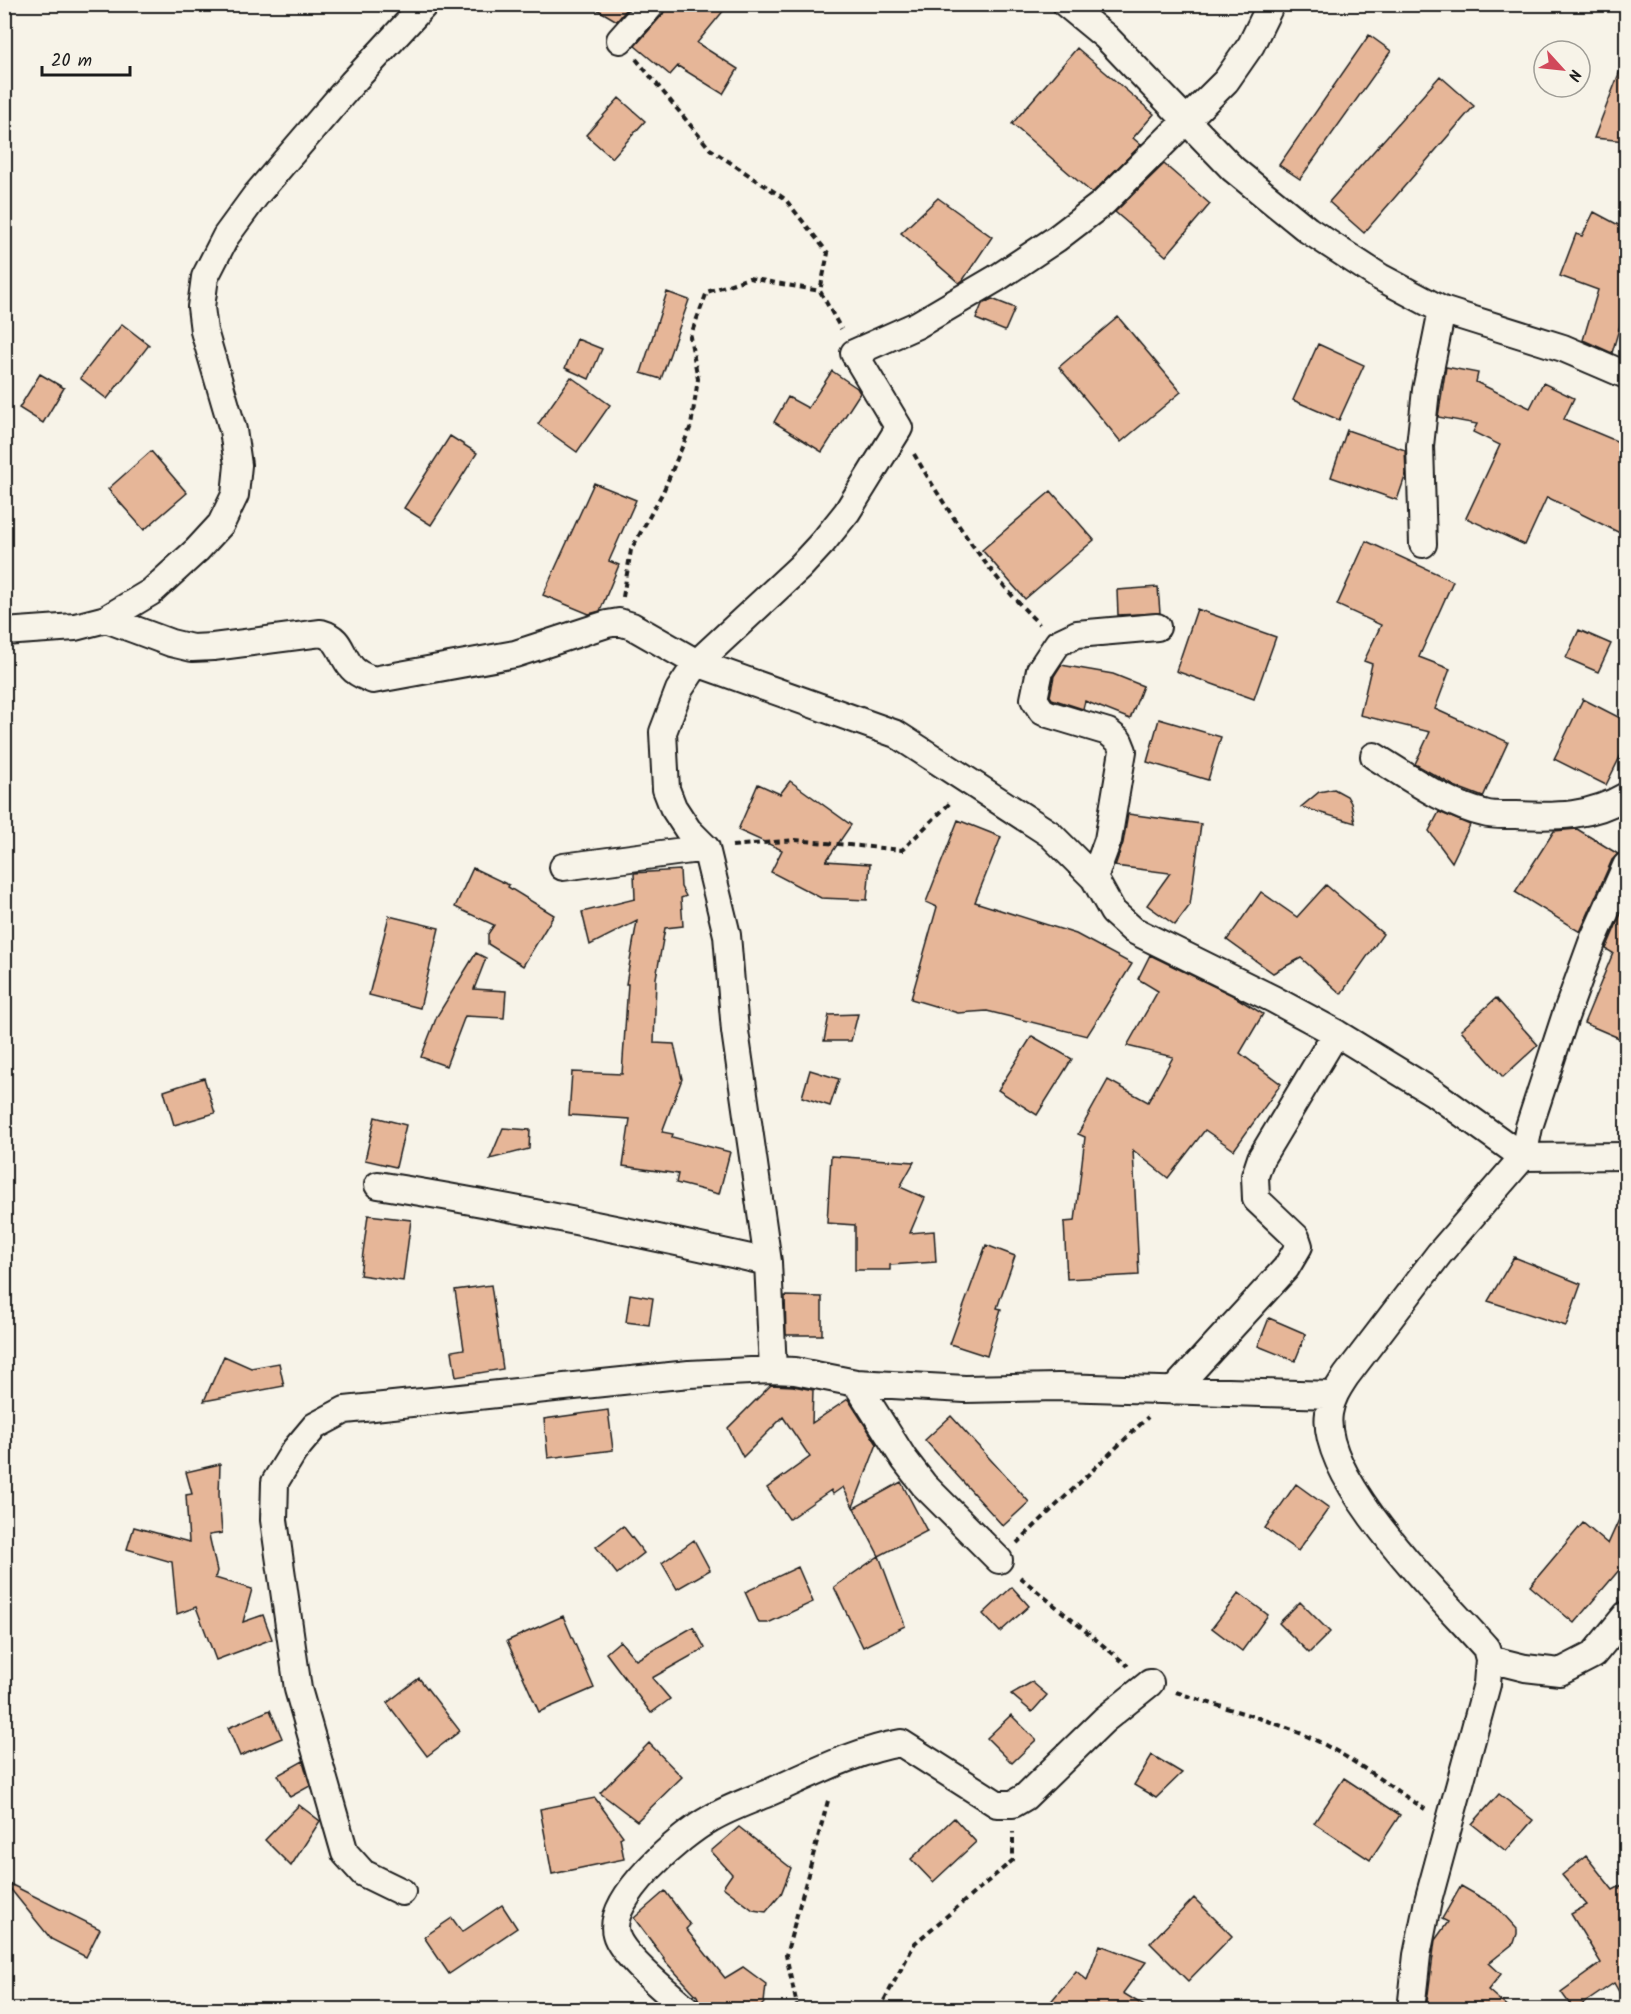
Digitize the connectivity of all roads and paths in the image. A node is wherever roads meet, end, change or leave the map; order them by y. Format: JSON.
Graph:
{"nodes":[{"id":1,"x":425,"y":4,"type":"edge"},
{"id":2,"x":652,"y":4,"type":"edge"},
{"id":3,"x":1066,"y":4,"type":"edge"},
{"id":4,"x":1271,"y":4,"type":"edge"},
{"id":5,"x":620,"y":40,"type":"joint"},
{"id":6,"x":1187,"y":122,"type":"junction"},
{"id":7,"x":820,"y":291,"type":"junction"},
{"id":8,"x":1442,"y":310,"type":"junction"},
{"id":9,"x":854,"y":352,"type":"junction"},
{"id":10,"x":1626,"y":375,"type":"edge"},
{"id":11,"x":899,"y":428,"type":"junction"},
{"id":12,"x":1423,"y":544,"type":"dead end"},
{"id":13,"x":106,"y":619,"type":"junction"},
{"id":14,"x":619,"y":622,"type":"junction"},
{"id":15,"x":1157,"y":627,"type":"dead end"},
{"id":16,"x":4,"y":632,"type":"edge"},
{"id":17,"x":1058,"y":643,"type":"junction"},
{"id":18,"x":697,"y":663,"type":"junction"},
{"id":19,"x":1374,"y":756,"type":"dead end"},
{"id":20,"x":970,"y":783,"type":"junction"},
{"id":21,"x":1626,"y":796,"type":"edge"},
{"id":22,"x":706,"y":848,"type":"junction"},
{"id":23,"x":1626,"y":866,"type":"edge"},
{"id":24,"x":563,"y":867,"type":"dead end"},
{"id":25,"x":1094,"y":878,"type":"junction"},
{"id":26,"x":1336,"y":1033,"type":"junction"},
{"id":27,"x":1524,"y":1156,"type":"junction"},
{"id":28,"x":1626,"y":1156,"type":"edge"},
{"id":29,"x":378,"y":1185,"type":"dead end"},
{"id":30,"x":768,"y":1262,"type":"junction"},
{"id":31,"x":772,"y":1370,"type":"junction"},
{"id":32,"x":856,"y":1383,"type":"junction"},
{"id":33,"x":1173,"y":1391,"type":"junction"},
{"id":34,"x":1334,"y":1395,"type":"junction"},
{"id":35,"x":999,"y":1560,"type":"junction"},
{"id":36,"x":1626,"y":1614,"type":"edge"},
{"id":37,"x":1490,"y":1659,"type":"junction"},
{"id":38,"x":1150,"y":1683,"type":"junction"},
{"id":39,"x":838,"y":1761,"type":"junction"},
{"id":40,"x":1013,"y":1804,"type":"junction"},
{"id":41,"x":1449,"y":1824,"type":"junction"},
{"id":42,"x":402,"y":1892,"type":"dead end"},
{"id":43,"x":688,"y":2010,"type":"edge"},
{"id":44,"x":798,"y":2010,"type":"edge"},
{"id":45,"x":879,"y":2010,"type":"edge"},
{"id":46,"x":1411,"y":2010,"type":"edge"}],
"edges":[{"from":1,"to":13,"type":"street"},
{"from":2,"to":5,"type":"street"},
{"from":3,"to":6,"type":"street"},
{"from":4,"to":6,"type":"street"},
{"from":5,"to":7,"type":"path"},
{"from":6,"to":8,"type":"street"},
{"from":6,"to":9,"type":"street"},
{"from":7,"to":9,"type":"path"},
{"from":7,"to":14,"type":"path"},
{"from":8,"to":10,"type":"street"},
{"from":8,"to":12,"type":"street"},
{"from":9,"to":11,"type":"street"},
{"from":11,"to":17,"type":"path"},
{"from":11,"to":18,"type":"street"},
{"from":13,"to":14,"type":"street"},
{"from":13,"to":16,"type":"street"},
{"from":14,"to":18,"type":"street"},
{"from":15,"to":17,"type":"street"},
{"from":17,"to":25,"type":"street"},
{"from":18,"to":20,"type":"street"},
{"from":18,"to":22,"type":"street"},
{"from":19,"to":21,"type":"street"},
{"from":20,"to":22,"type":"path"},
{"from":20,"to":25,"type":"street"},
{"from":22,"to":24,"type":"street"},
{"from":22,"to":30,"type":"street"},
{"from":23,"to":27,"type":"street"},
{"from":25,"to":26,"type":"street"},
{"from":26,"to":27,"type":"street"},
{"from":26,"to":33,"type":"street"},
{"from":27,"to":28,"type":"street"},
{"from":27,"to":34,"type":"street"},
{"from":29,"to":30,"type":"street"},
{"from":30,"to":31,"type":"street"},
{"from":31,"to":32,"type":"street"},
{"from":31,"to":42,"type":"street"},
{"from":32,"to":33,"type":"street"},
{"from":32,"to":35,"type":"street"},
{"from":33,"to":34,"type":"street"},
{"from":33,"to":35,"type":"path"},
{"from":34,"to":37,"type":"street"},
{"from":35,"to":38,"type":"path"},
{"from":36,"to":37,"type":"street"},
{"from":37,"to":41,"type":"street"},
{"from":38,"to":40,"type":"street"},
{"from":38,"to":41,"type":"path"},
{"from":39,"to":40,"type":"street"},
{"from":39,"to":43,"type":"street"},
{"from":39,"to":44,"type":"path"},
{"from":40,"to":45,"type":"path"},
{"from":41,"to":46,"type":"street"}]}
